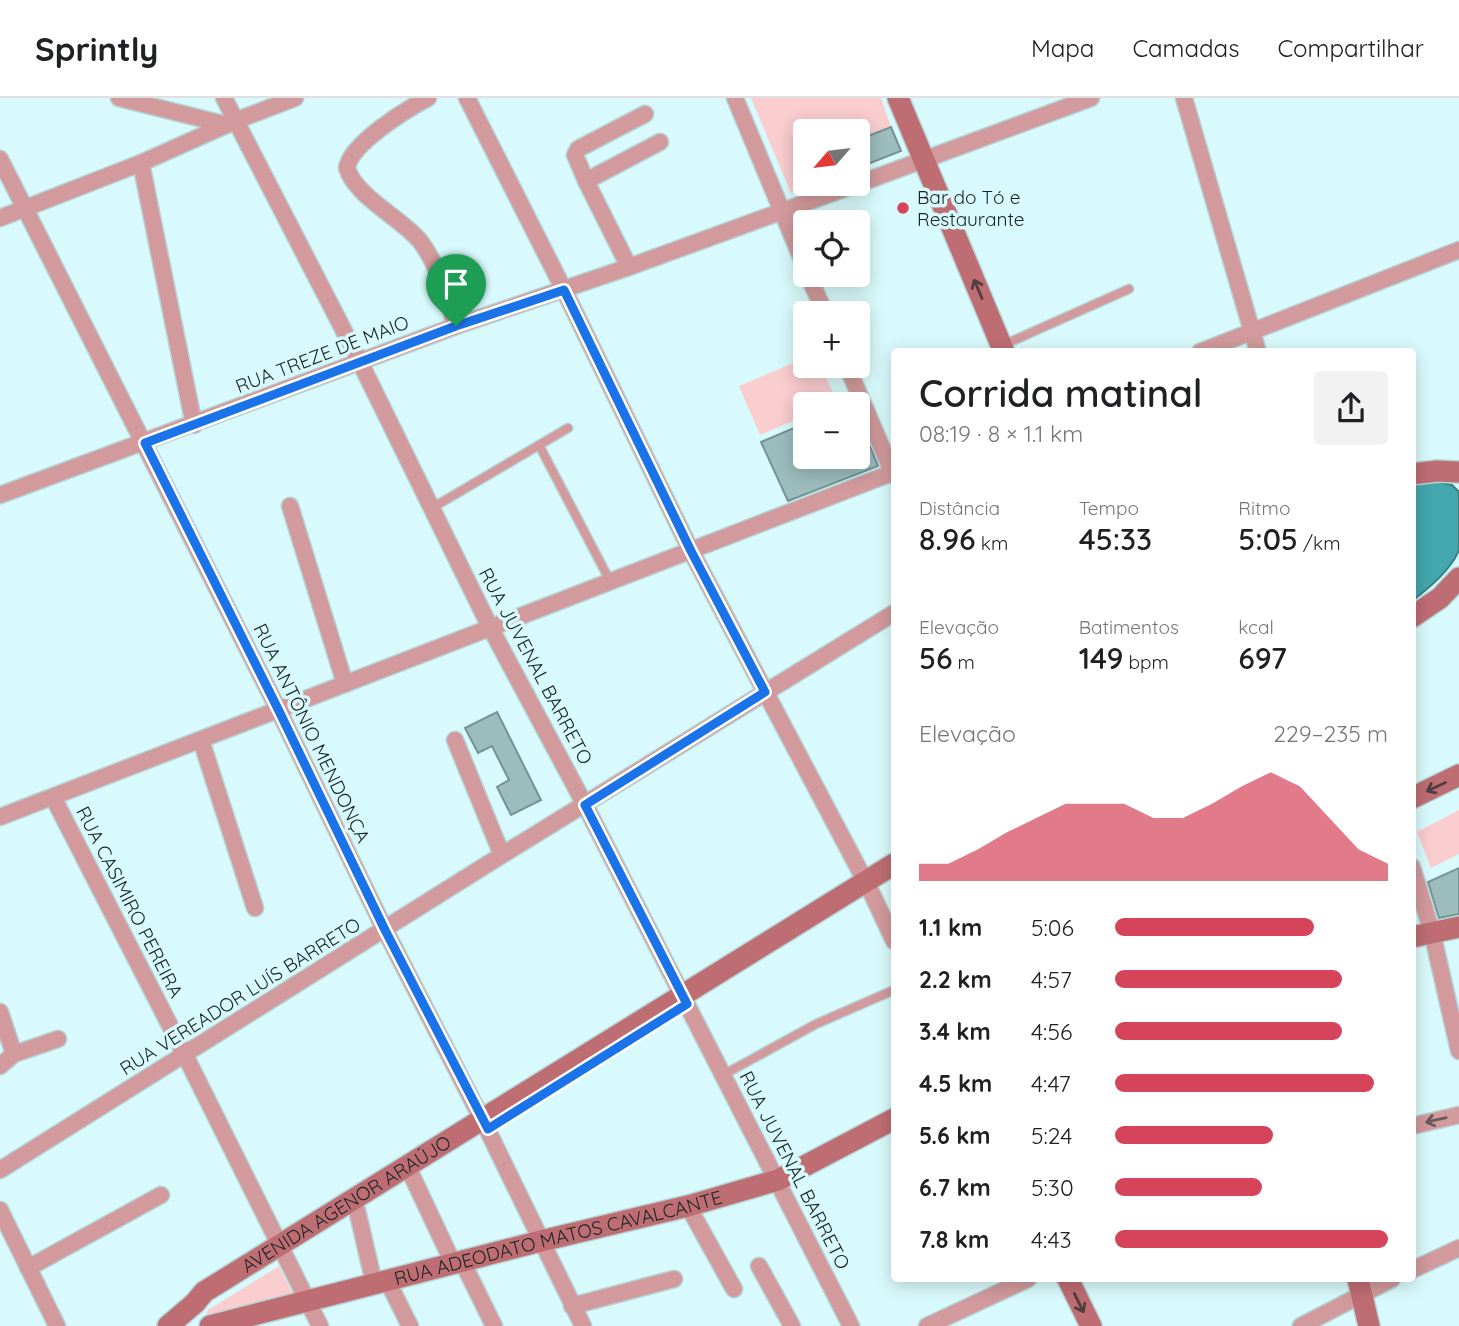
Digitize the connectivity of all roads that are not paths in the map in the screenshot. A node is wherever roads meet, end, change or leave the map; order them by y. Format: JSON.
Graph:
{"nodes":[{"id":1,"x":119,"y":98,"type":"edge"},
{"id":2,"x":224,"y":98,"type":"edge"},
{"id":3,"x":295,"y":98,"type":"edge"},
{"id":4,"x":428,"y":98,"type":"edge"},
{"id":5,"x":467,"y":98,"type":"edge"},
{"id":6,"x":736,"y":98,"type":"edge"},
{"id":7,"x":898,"y":98,"type":"edge"},
{"id":8,"x":1091,"y":98,"type":"edge"},
{"id":9,"x":1184,"y":98,"type":"edge"},
{"id":10,"x":1056,"y":103,"type":"edge"},
{"id":11,"x":645,"y":114,"type":"dead end"},
{"id":12,"x":231,"y":123,"type":"junction"},
{"id":13,"x":660,"y":142,"type":"dead end"},
{"id":14,"x":0,"y":159,"type":"edge"},
{"id":15,"x":923,"y":159,"type":"junction"},
{"id":16,"x":141,"y":163,"type":"junction"},
{"id":17,"x":870,"y":179,"type":"edge"},
{"id":18,"x":586,"y":181,"type":"junction"},
{"id":19,"x":824,"y":196,"type":"edge"},
{"id":20,"x":25,"y":207,"type":"junction"},
{"id":21,"x":781,"y":212,"type":"junction"},
{"id":22,"x":0,"y":218,"type":"edge"},
{"id":23,"x":793,"y":240,"type":"edge"},
{"id":24,"x":1459,"y":250,"type":"edge"},
{"id":25,"x":629,"y":267,"type":"junction"},
{"id":26,"x":1129,"y":289,"type":"dead end"},
{"id":27,"x":564,"y":290,"type":"junction"},
{"id":28,"x":456,"y":326,"type":"junction"},
{"id":29,"x":1253,"y":331,"type":"junction"},
{"id":30,"x":1003,"y":348,"type":"edge"},
{"id":31,"x":1005,"y":348,"type":"edge"},
{"id":32,"x":1210,"y":348,"type":"edge"},
{"id":33,"x":1257,"y":348,"type":"edge"},
{"id":34,"x":360,"y":362,"type":"junction"},
{"id":35,"x":852,"y":378,"type":"edge"},
{"id":36,"x":194,"y":425,"type":"junction"},
{"id":37,"x":568,"y":428,"type":"dead end"},
{"id":38,"x":145,"y":443,"type":"junction"},
{"id":39,"x":539,"y":445,"type":"junction"},
{"id":40,"x":891,"y":466,"type":"edge"},
{"id":41,"x":1459,"y":472,"type":"edge"},
{"id":42,"x":891,"y":474,"type":"edge"},
{"id":43,"x":1416,"y":474,"type":"edge"},
{"id":44,"x":0,"y":495,"type":"edge"},
{"id":45,"x":290,"y":506,"type":"dead end"},
{"id":46,"x":432,"y":508,"type":"junction"},
{"id":47,"x":691,"y":551,"type":"junction"},
{"id":48,"x":1459,"y":578,"type":"edge"},
{"id":49,"x":610,"y":581,"type":"junction"},
{"id":50,"x":1416,"y":614,"type":"edge"},
{"id":51,"x":891,"y":615,"type":"edge"},
{"id":52,"x":490,"y":627,"type":"junction"},
{"id":53,"x":345,"y":684,"type":"junction"},
{"id":54,"x":765,"y":692,"type":"junction"},
{"id":55,"x":278,"y":709,"type":"junction"},
{"id":56,"x":201,"y":740,"type":"junction"},
{"id":57,"x":455,"y":740,"type":"dead end"},
{"id":58,"x":1459,"y":775,"type":"edge"},
{"id":59,"x":1416,"y":796,"type":"edge"},
{"id":60,"x":53,"y":797,"type":"junction"},
{"id":61,"x":585,"y":805,"type":"junction"},
{"id":62,"x":0,"y":817,"type":"edge"},
{"id":63,"x":502,"y":855,"type":"junction"},
{"id":64,"x":891,"y":867,"type":"edge"},
{"id":65,"x":891,"y":879,"type":"edge"},
{"id":66,"x":868,"y":887,"type":"junction"},
{"id":67,"x":1416,"y":894,"type":"edge"},
{"id":68,"x":255,"y":908,"type":"dead end"},
{"id":69,"x":1459,"y":928,"type":"edge"},
{"id":70,"x":385,"y":930,"type":"junction"},
{"id":71,"x":1422,"y":934,"type":"edge"},
{"id":72,"x":891,"y":935,"type":"edge"},
{"id":73,"x":891,"y":990,"type":"edge"},
{"id":74,"x":685,"y":1000,"type":"junction"},
{"id":75,"x":0,"y":1012,"type":"edge"},
{"id":76,"x":58,"y":1039,"type":"dead end"},
{"id":77,"x":1459,"y":1051,"type":"edge"},
{"id":78,"x":14,"y":1054,"type":"junction"},
{"id":79,"x":186,"y":1055,"type":"junction"},
{"id":80,"x":0,"y":1066,"type":"edge"},
{"id":81,"x":723,"y":1075,"type":"junction"},
{"id":82,"x":1459,"y":1115,"type":"edge"},
{"id":83,"x":891,"y":1121,"type":"edge"},
{"id":84,"x":484,"y":1124,"type":"junction"},
{"id":85,"x":1416,"y":1125,"type":"edge"},
{"id":86,"x":0,"y":1170,"type":"edge"},
{"id":87,"x":412,"y":1176,"type":"junction"},
{"id":88,"x":778,"y":1180,"type":"junction"},
{"id":89,"x":161,"y":1195,"type":"dead end"},
{"id":90,"x":688,"y":1206,"type":"junction"},
{"id":91,"x":0,"y":1210,"type":"edge"},
{"id":92,"x":357,"y":1210,"type":"junction"},
{"id":93,"x":7,"y":1239,"type":"edge"},
{"id":94,"x":541,"y":1241,"type":"junction"},
{"id":95,"x":1459,"y":1248,"type":"edge"},
{"id":96,"x":283,"y":1251,"type":"junction"},
{"id":97,"x":457,"y":1262,"type":"junction"},
{"id":98,"x":758,"y":1266,"type":"dead end"},
{"id":99,"x":28,"y":1268,"type":"junction"},
{"id":100,"x":1416,"y":1268,"type":"edge"},
{"id":101,"x":674,"y":1279,"type":"dead end"},
{"id":102,"x":380,"y":1281,"type":"junction"},
{"id":103,"x":1022,"y":1282,"type":"edge"},
{"id":104,"x":1069,"y":1282,"type":"edge"},
{"id":105,"x":1380,"y":1282,"type":"edge"},
{"id":106,"x":1360,"y":1287,"type":"edge"},
{"id":107,"x":734,"y":1289,"type":"dead end"},
{"id":108,"x":308,"y":1300,"type":"junction"},
{"id":109,"x":575,"y":1319,"type":"edge"},
{"id":110,"x":57,"y":1326,"type":"edge"},
{"id":111,"x":168,"y":1326,"type":"edge"},
{"id":112,"x":210,"y":1326,"type":"edge"},
{"id":113,"x":320,"y":1326,"type":"edge"},
{"id":114,"x":410,"y":1326,"type":"edge"},
{"id":115,"x":494,"y":1326,"type":"edge"},
{"id":116,"x":792,"y":1326,"type":"edge"},
{"id":117,"x":851,"y":1326,"type":"edge"},
{"id":118,"x":927,"y":1326,"type":"edge"},
{"id":119,"x":1091,"y":1326,"type":"edge"},
{"id":120,"x":1301,"y":1326,"type":"edge"},
{"id":121,"x":1369,"y":1326,"type":"edge"}],
"edges":[{"from":1,"to":12,"type":"street"},
{"from":2,"to":12,"type":"street","name":"RUA JUVENAL BARRETO"},
{"from":3,"to":12,"type":"street"},
{"from":4,"to":28,"type":"street"},
{"from":5,"to":27,"type":"street"},
{"from":6,"to":21,"type":"street"},
{"from":7,"to":15,"type":"street"},
{"from":8,"to":10,"type":"street","name":"RUA TREZE DE MAIO"},
{"from":9,"to":29,"type":"street"},
{"from":10,"to":15,"type":"street","name":"RUA TREZE DE MAIO"},
{"from":11,"to":18,"type":"street"},
{"from":12,"to":16,"type":"street"},
{"from":12,"to":34,"type":"street","name":"RUA JUVENAL BARRETO"},
{"from":13,"to":18,"type":"street"},
{"from":14,"to":20,"type":"street","name":"RUA ANTÔNIO MENDONÇA"},
{"from":15,"to":17,"type":"street","name":"RUA TREZE DE MAIO"},
{"from":30,"to":15,"type":"street","one_way":true},
{"from":16,"to":20,"type":"street"},
{"from":16,"to":36,"type":"street"},
{"from":18,"to":25,"type":"street"},
{"from":19,"to":21,"type":"street","name":"RUA TREZE DE MAIO"},
{"from":20,"to":22,"type":"street"},
{"from":20,"to":38,"type":"street","name":"RUA ANTÔNIO MENDONÇA"},
{"from":21,"to":23,"type":"street"},
{"from":21,"to":25,"type":"street","name":"RUA TREZE DE MAIO"},
{"from":24,"to":29,"type":"street"},
{"from":25,"to":27,"type":"street","name":"RUA TREZE DE MAIO"},
{"from":26,"to":31,"type":"lane"},
{"from":27,"to":28,"type":"street","name":"RUA TREZE DE MAIO"},
{"from":27,"to":47,"type":"street"},
{"from":28,"to":34,"type":"street","name":"RUA TREZE DE MAIO"},
{"from":29,"to":32,"type":"street"},
{"from":29,"to":33,"type":"street"},
{"from":34,"to":36,"type":"street","name":"RUA TREZE DE MAIO"},
{"from":34,"to":46,"type":"street","name":"RUA JUVENAL BARRETO"},
{"from":35,"to":40,"type":"street"},
{"from":36,"to":38,"type":"street","name":"RUA TREZE DE MAIO"},
{"from":37,"to":39,"type":"lane"},
{"from":38,"to":44,"type":"street","name":"RUA TREZE DE MAIO"},
{"from":38,"to":55,"type":"street","name":"RUA ANTÔNIO MENDONÇA"},
{"from":39,"to":46,"type":"lane"},
{"from":39,"to":49,"type":"lane"},
{"from":41,"to":43,"type":"street"},
{"from":42,"to":47,"type":"street"},
{"from":45,"to":53,"type":"street"},
{"from":46,"to":52,"type":"street","name":"RUA JUVENAL BARRETO"},
{"from":47,"to":49,"type":"street"},
{"from":47,"to":54,"type":"street"},
{"from":48,"to":50,"type":"street"},
{"from":49,"to":52,"type":"street"},
{"from":51,"to":54,"type":"street","name":"RUA VEREADOR LUÍS BARRETO"},
{"from":52,"to":53,"type":"street"},
{"from":52,"to":61,"type":"street","name":"RUA JUVENAL BARRETO"},
{"from":53,"to":55,"type":"street"},
{"from":54,"to":61,"type":"street","name":"RUA VEREADOR LUÍS BARRETO"},
{"from":54,"to":66,"type":"street"},
{"from":55,"to":56,"type":"street"},
{"from":55,"to":70,"type":"street","name":"RUA ANTÔNIO MENDONÇA"},
{"from":56,"to":60,"type":"street"},
{"from":56,"to":68,"type":"street"},
{"from":57,"to":63,"type":"street"},
{"from":58,"to":59,"type":"street","one_way":true},
{"from":60,"to":62,"type":"street"},
{"from":60,"to":79,"type":"street","name":"RUA CASIMIRO PEREIRA"},
{"from":61,"to":63,"type":"street","name":"RUA VEREADOR LUÍS BARRETO"},
{"from":61,"to":74,"type":"street","name":"RUA JUVENAL BARRETO"},
{"from":63,"to":70,"type":"street","name":"RUA VEREADOR LUÍS BARRETO"},
{"from":64,"to":66,"type":"street","name":"AVENIDA AGENOR ARAÚJO"},
{"from":65,"to":66,"type":"street","name":"AVENIDA AGENOR ARAÚJO"},
{"from":66,"to":72,"type":"street"},
{"from":66,"to":74,"type":"street","name":"AVENIDA AGENOR ARAÚJO"},
{"from":67,"to":71,"type":"street"},
{"from":69,"to":71,"type":"street"},
{"from":70,"to":79,"type":"street","name":"RUA VEREADOR LUÍS BARRETO"},
{"from":70,"to":84,"type":"street","name":"RUA ANTÔNIO MENDONÇA"},
{"from":71,"to":77,"type":"street"},
{"from":73,"to":81,"type":"lane"},
{"from":74,"to":81,"type":"street","name":"RUA JUVENAL BARRETO"},
{"from":74,"to":84,"type":"street","name":"AVENIDA AGENOR ARAÚJO"},
{"from":75,"to":78,"type":"street"},
{"from":76,"to":78,"type":"street"},
{"from":78,"to":80,"type":"street"},
{"from":79,"to":86,"type":"street","name":"RUA VEREADOR LUÍS BARRETO"},
{"from":79,"to":96,"type":"street","name":"RUA CASIMIRO PEREIRA"},
{"from":81,"to":88,"type":"street","name":"RUA JUVENAL BARRETO"},
{"from":82,"to":85,"type":"street","one_way":true},
{"from":83,"to":88,"type":"street","name":"RUA ADEODATO MATOS CAVALCANTE"},
{"from":84,"to":87,"type":"street","name":"AVENIDA AGENOR ARAÚJO"},
{"from":84,"to":94,"type":"street","name":"RUA ANTÔNIO MENDONÇA"},
{"from":84,"to":96,"type":"street","name":"AVENIDA AGENOR ARAÚJO"},
{"from":87,"to":92,"type":"street","name":"AVENIDA AGENOR ARAÚJO"},
{"from":87,"to":97,"type":"street"},
{"from":88,"to":90,"type":"street","name":"RUA ADEODATO MATOS CAVALCANTE"},
{"from":88,"to":117,"type":"street","name":"RUA JUVENAL BARRETO"},
{"from":89,"to":99,"type":"street"},
{"from":90,"to":94,"type":"street","name":"RUA ADEODATO MATOS CAVALCANTE"},
{"from":90,"to":107,"type":"street"},
{"from":91,"to":93,"type":"street"},
{"from":92,"to":96,"type":"street","name":"AVENIDA AGENOR ARAÚJO"},
{"from":92,"to":102,"type":"street"},
{"from":93,"to":99,"type":"street"},
{"from":94,"to":97,"type":"street","name":"RUA ADEODATO MATOS CAVALCANTE"},
{"from":94,"to":109,"type":"street","name":"RUA ANTÔNIO MENDONÇA"},
{"from":95,"to":100,"type":"street"},
{"from":96,"to":108,"type":"street","name":"RUA CASIMIRO PEREIRA"},
{"from":96,"to":111,"type":"street","name":"AVENIDA AGENOR ARAÚJO"},
{"from":97,"to":102,"type":"street","name":"RUA ADEODATO MATOS CAVALCANTE"},
{"from":97,"to":115,"type":"street"},
{"from":98,"to":116,"type":"street"},
{"from":99,"to":110,"type":"street"},
{"from":101,"to":109,"type":"street"},
{"from":102,"to":108,"type":"street","name":"RUA ADEODATO MATOS CAVALCANTE"},
{"from":102,"to":114,"type":"street"},
{"from":103,"to":118,"type":"street"},
{"from":104,"to":119,"type":"street","one_way":true},
{"from":105,"to":106,"type":"street"},
{"from":106,"to":120,"type":"street"},
{"from":106,"to":121,"type":"street"},
{"from":108,"to":112,"type":"street","name":"RUA ADEODATO MATOS CAVALCANTE"},
{"from":108,"to":113,"type":"street","name":"RUA CASIMIRO PEREIRA"}]}
